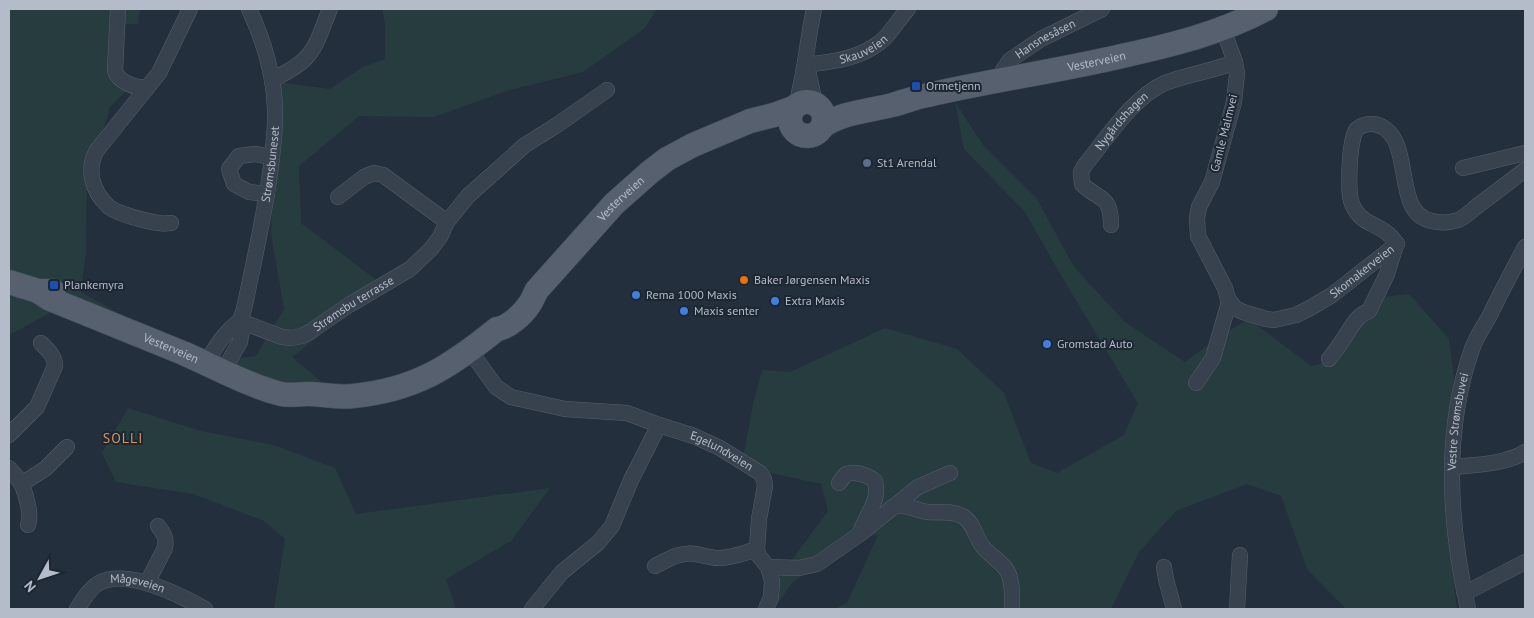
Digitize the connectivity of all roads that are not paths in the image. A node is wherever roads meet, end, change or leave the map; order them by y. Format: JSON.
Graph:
{"nodes":[{"id":1,"x":118,"y":9,"type":"edge"},
{"id":2,"x":190,"y":9,"type":"edge"},
{"id":3,"x":249,"y":9,"type":"edge"},
{"id":4,"x":330,"y":9,"type":"edge"},
{"id":5,"x":814,"y":9,"type":"edge"},
{"id":6,"x":908,"y":9,"type":"edge"},
{"id":7,"x":1102,"y":9,"type":"edge"},
{"id":8,"x":1266,"y":9,"type":"edge"},
{"id":9,"x":1223,"y":29,"type":"junction"},
{"id":10,"x":1236,"y":62,"type":"junction"},
{"id":11,"x":805,"y":66,"type":"junction"},
{"id":12,"x":272,"y":80,"type":"junction"},
{"id":13,"x":1000,"y":81,"type":"junction"},
{"id":14,"x":148,"y":86,"type":"junction"},
{"id":15,"x":607,"y":90,"type":"dead end"},
{"id":16,"x":809,"y":110,"type":"junction"},
{"id":17,"x":725,"y":132,"type":"junction"},
{"id":18,"x":1525,"y":153,"type":"edge"},
{"id":19,"x":272,"y":156,"type":"junction"},
{"id":20,"x":1463,"y":168,"type":"dead end"},
{"id":21,"x":1525,"y":170,"type":"edge"},
{"id":22,"x":267,"y":194,"type":"junction"},
{"id":23,"x":338,"y":197,"type":"dead end"},
{"id":24,"x":447,"y":222,"type":"junction"},
{"id":25,"x":171,"y":223,"type":"dead end"},
{"id":26,"x":1110,"y":225,"type":"dead end"},
{"id":27,"x":1397,"y":244,"type":"junction"},
{"id":28,"x":1525,"y":247,"type":"edge"},
{"id":29,"x":1520,"y":272,"type":"edge"},
{"id":30,"x":9,"y":282,"type":"edge"},
{"id":31,"x":1228,"y":299,"type":"junction"},
{"id":32,"x":240,"y":321,"type":"junction"},
{"id":33,"x":41,"y":344,"type":"dead end"},
{"id":34,"x":470,"y":351,"type":"junction"},
{"id":35,"x":1330,"y":359,"type":"dead end"},
{"id":36,"x":218,"y":361,"type":"junction"},
{"id":37,"x":1196,"y":383,"type":"dead end"},
{"id":38,"x":659,"y":425,"type":"junction"},
{"id":39,"x":9,"y":435,"type":"edge"},
{"id":40,"x":67,"y":447,"type":"dead end"},
{"id":41,"x":1525,"y":452,"type":"edge"},
{"id":42,"x":1453,"y":467,"type":"junction"},
{"id":43,"x":9,"y":468,"type":"edge"},
{"id":44,"x":950,"y":473,"type":"dead end"},
{"id":45,"x":839,"y":483,"type":"dead end"},
{"id":46,"x":21,"y":484,"type":"junction"},
{"id":47,"x":891,"y":508,"type":"junction"},
{"id":48,"x":28,"y":525,"type":"dead end"},
{"id":49,"x":158,"y":526,"type":"dead end"},
{"id":50,"x":860,"y":534,"type":"junction"},
{"id":51,"x":757,"y":549,"type":"junction"},
{"id":52,"x":1240,"y":555,"type":"dead end"},
{"id":53,"x":1525,"y":563,"type":"edge"},
{"id":54,"x":655,"y":566,"type":"dead end"},
{"id":55,"x":1164,"y":567,"type":"dead end"},
{"id":56,"x":768,"y":568,"type":"junction"},
{"id":57,"x":147,"y":583,"type":"junction"},
{"id":58,"x":1464,"y":592,"type":"junction"},
{"id":59,"x":77,"y":609,"type":"edge"},
{"id":60,"x":205,"y":609,"type":"edge"},
{"id":61,"x":532,"y":609,"type":"edge"},
{"id":62,"x":766,"y":609,"type":"edge"},
{"id":63,"x":1012,"y":609,"type":"edge"},
{"id":64,"x":1174,"y":609,"type":"edge"},
{"id":65,"x":1237,"y":609,"type":"edge"},
{"id":66,"x":1468,"y":609,"type":"edge"}],
"edges":[{"from":1,"to":14,"type":"street"},
{"from":2,"to":14,"type":"street"},
{"from":3,"to":12,"type":"street","name":"Strømsbuneset"},
{"from":4,"to":12,"type":"street"},
{"from":5,"to":11,"type":"street"},
{"from":6,"to":11,"type":"street","name":"Skauveien"},
{"from":7,"to":13,"type":"street","name":"Hansnesåsen"},
{"from":8,"to":9,"type":"main road","name":"Vesterveien"},
{"from":9,"to":10,"type":"street","name":"Gamle Malmvei"},
{"from":9,"to":13,"type":"main road","name":"Vesterveien"},
{"from":10,"to":26,"type":"street","name":"Nygårdshagen"},
{"from":10,"to":31,"type":"street","name":"Gamle Malmvei"},
{"from":11,"to":16,"type":"street"},
{"from":12,"to":19,"type":"street","name":"Strømsbuneset"},
{"from":13,"to":16,"type":"main road","name":"Vesterveien"},
{"from":14,"to":25,"type":"street"},
{"from":15,"to":24,"type":"street","name":"Strømsbu terrasse"},
{"from":16,"to":17,"type":"main road","name":"Vesterveien"},
{"from":16,"to":17,"type":"main road","name":"Vesterveien"},
{"from":17,"to":34,"type":"main road","name":"Vesterveien"},
{"from":18,"to":20,"type":"street"},
{"from":19,"to":22,"type":"street","name":"Strømsbuneset"},
{"from":19,"to":22,"type":"street"},
{"from":21,"to":27,"type":"street","name":"Skomakerveien"},
{"from":22,"to":32,"type":"street","name":"Strømsbuneset"},
{"from":23,"to":24,"type":"street"},
{"from":24,"to":32,"type":"street","name":"Strømsbu terrasse"},
{"from":27,"to":31,"type":"street","name":"Skomakerveien"},
{"from":27,"to":35,"type":"street"},
{"from":28,"to":29,"type":"street","name":"Vestre Strømsbuvei"},
{"from":29,"to":42,"type":"street","name":"Vestre Strømsbuvei"},
{"from":30,"to":36,"type":"main road","name":"Vesterveien"},
{"from":31,"to":37,"type":"street"},
{"from":32,"to":36,"type":"street","name":"Strømsbuneset"},
{"from":33,"to":39,"type":"street"},
{"from":34,"to":36,"type":"main road","name":"Vesterveien"},
{"from":34,"to":38,"type":"street","name":"Egelundveien"},
{"from":38,"to":51,"type":"street","name":"Egelundveien"},
{"from":38,"to":61,"type":"street"},
{"from":40,"to":46,"type":"street"},
{"from":41,"to":42,"type":"street"},
{"from":42,"to":58,"type":"street","name":"Vestre Strømsbuvei"},
{"from":43,"to":46,"type":"street"},
{"from":44,"to":47,"type":"street"},
{"from":45,"to":50,"type":"street"},
{"from":46,"to":48,"type":"street"},
{"from":47,"to":50,"type":"street"},
{"from":47,"to":63,"type":"street"},
{"from":49,"to":57,"type":"street"},
{"from":50,"to":56,"type":"street"},
{"from":51,"to":54,"type":"street"},
{"from":51,"to":56,"type":"street"},
{"from":52,"to":65,"type":"street"},
{"from":53,"to":58,"type":"street"},
{"from":55,"to":64,"type":"street"},
{"from":56,"to":62,"type":"street"},
{"from":57,"to":59,"type":"street","name":"Mågeveien"},
{"from":57,"to":60,"type":"street","name":"Mågeveien"},
{"from":58,"to":66,"type":"street","name":"Vestre Strømsbuvei"}]}
